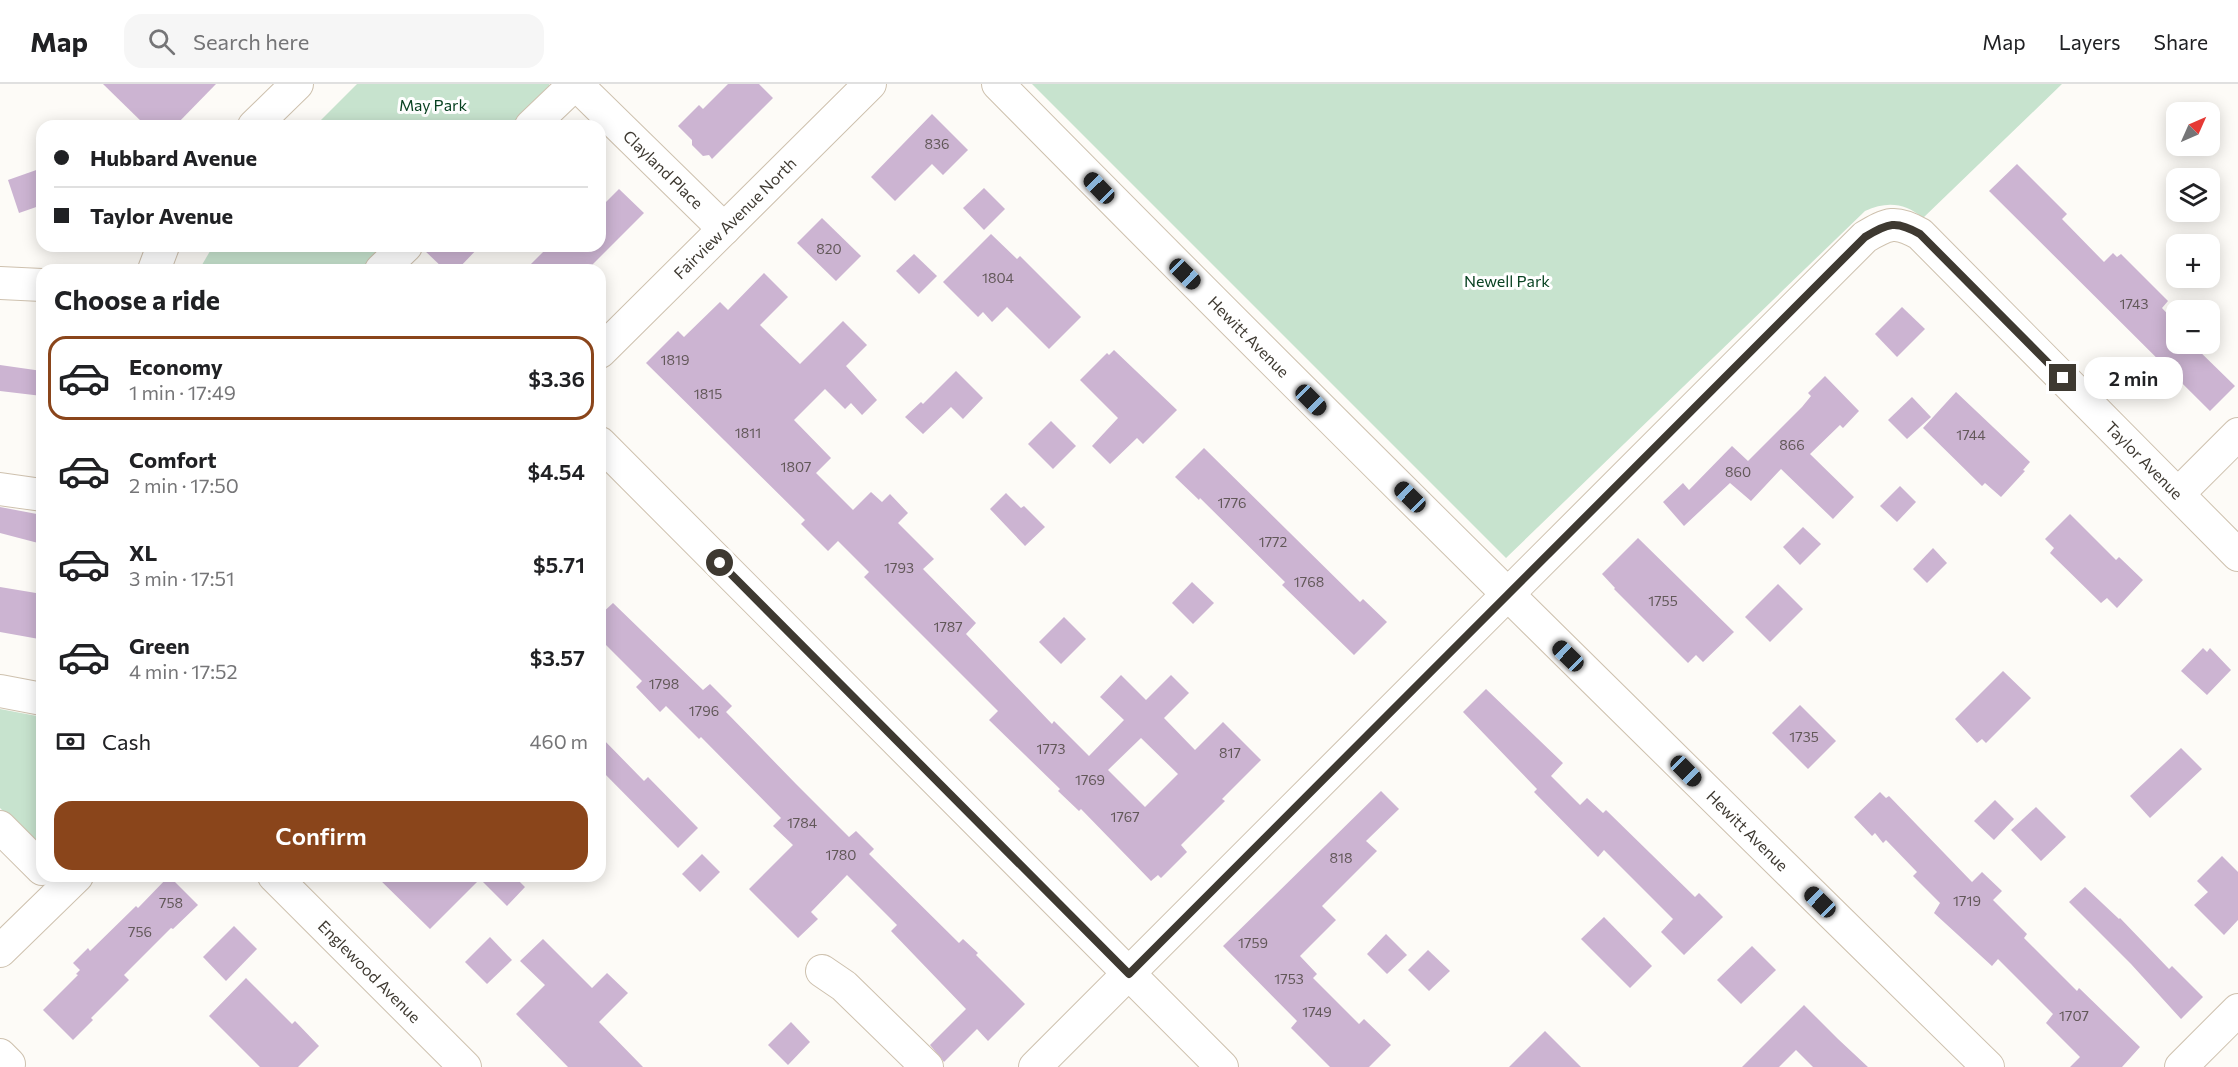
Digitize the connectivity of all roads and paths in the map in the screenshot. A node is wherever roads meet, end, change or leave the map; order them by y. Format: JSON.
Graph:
{"nodes":[{"id":1,"x":297,"y":84,"type":"edge"},
{"id":2,"x":575,"y":84,"type":"edge"},
{"id":3,"x":998,"y":84,"type":"edge"},
{"id":4,"x":864,"y":86,"type":"edge"},
{"id":5,"x":260,"y":120,"type":"edge"},
{"id":6,"x":537,"y":120,"type":"edge"},
{"id":7,"x":724,"y":229,"type":"junction"},
{"id":8,"x":400,"y":252,"type":"edge"},
{"id":9,"x":387,"y":264,"type":"edge"},
{"id":10,"x":0,"y":283,"type":"edge"},
{"id":11,"x":36,"y":285,"type":"edge"},
{"id":12,"x":606,"y":346,"type":"edge"},
{"id":13,"x":2238,"y":434,"type":"edge"},
{"id":14,"x":606,"y":449,"type":"edge"},
{"id":15,"x":0,"y":489,"type":"edge"},
{"id":16,"x":36,"y":494,"type":"edge"},
{"id":17,"x":2178,"y":494,"type":"junction"},
{"id":18,"x":2238,"y":555,"type":"edge"},
{"id":19,"x":1508,"y":595,"type":"junction"},
{"id":20,"x":0,"y":691,"type":"edge"},
{"id":21,"x":36,"y":698,"type":"edge"},
{"id":22,"x":0,"y":827,"type":"edge"},
{"id":23,"x":36,"y":859,"type":"edge"},
{"id":24,"x":54,"y":882,"type":"edge"},
{"id":25,"x":280,"y":882,"type":"edge"},
{"id":26,"x":0,"y":951,"type":"edge"},
{"id":27,"x":822,"y":970,"type":"dead end"},
{"id":28,"x":1129,"y":974,"type":"junction"},
{"id":29,"x":2238,"y":1010,"type":"edge"},
{"id":30,"x":465,"y":1067,"type":"edge"},
{"id":31,"x":927,"y":1067,"type":"edge"},
{"id":32,"x":1035,"y":1067,"type":"edge"},
{"id":33,"x":1222,"y":1067,"type":"edge"},
{"id":34,"x":1988,"y":1067,"type":"edge"},
{"id":35,"x":2181,"y":1067,"type":"edge"}],
"edges":[{"from":1,"to":5,"type":"street"},
{"from":2,"to":6,"type":"street"},
{"from":2,"to":7,"type":"street","name":"Clayland Place"},
{"from":3,"to":19,"type":"street","name":"Hewitt Avenue"},
{"from":4,"to":7,"type":"street","name":"Fairview Avenue North"},
{"from":7,"to":12,"type":"street","name":"Fairview Avenue North"},
{"from":8,"to":9,"type":"street"},
{"from":10,"to":11,"type":"street"},
{"from":13,"to":17,"type":"street"},
{"from":14,"to":28,"type":"street"},
{"from":15,"to":16,"type":"street"},
{"from":17,"to":18,"type":"street","name":"Taylor Avenue"},
{"from":17,"to":19,"type":"street","name":"Taylor Avenue"},
{"from":19,"to":28,"type":"street"},
{"from":19,"to":34,"type":"street","name":"Hewitt Avenue"},
{"from":20,"to":21,"type":"street"},
{"from":22,"to":23,"type":"street"},
{"from":24,"to":26,"type":"street"},
{"from":25,"to":30,"type":"street","name":"Englewood Avenue"},
{"from":27,"to":31,"type":"street"},
{"from":28,"to":32,"type":"street"},
{"from":28,"to":33,"type":"street"},
{"from":29,"to":35,"type":"street"}]}
